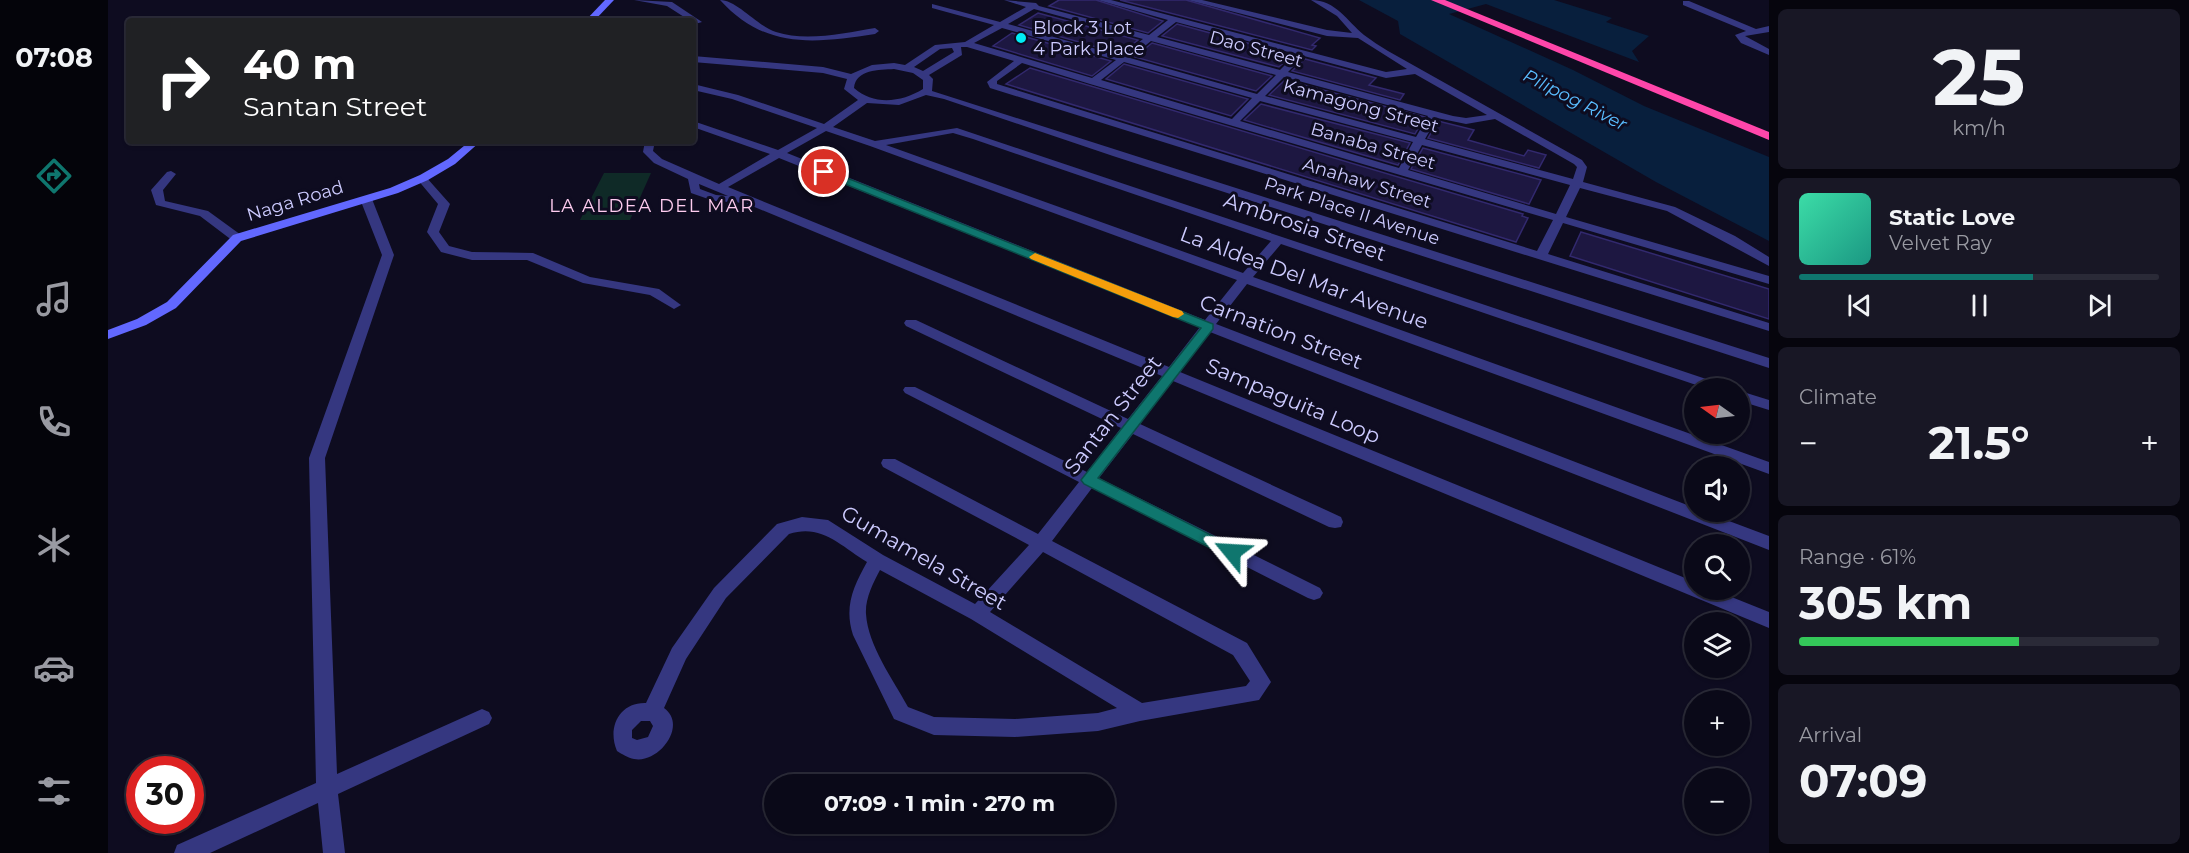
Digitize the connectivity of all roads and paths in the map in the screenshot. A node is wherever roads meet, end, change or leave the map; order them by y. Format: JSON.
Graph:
{"nodes":[{"id":1,"x":610,"y":0,"type":"edge"},
{"id":2,"x":638,"y":0,"type":"edge"},
{"id":3,"x":724,"y":0,"type":"edge"},
{"id":4,"x":1008,"y":0,"type":"edge"},
{"id":5,"x":1043,"y":0,"type":"edge"},
{"id":6,"x":1102,"y":0,"type":"edge"},
{"id":7,"x":1192,"y":0,"type":"edge"},
{"id":8,"x":1315,"y":0,"type":"edge"},
{"id":9,"x":1436,"y":0,"type":"edge"},
{"id":10,"x":674,"y":2,"type":"edge"},
{"id":11,"x":1686,"y":3,"type":"dead end"},
{"id":12,"x":1460,"y":5,"type":"edge"},
{"id":13,"x":935,"y":6,"type":"dead end"},
{"id":14,"x":1034,"y":6,"type":"junction"},
{"id":15,"x":592,"y":18,"type":"edge"},
{"id":16,"x":693,"y":18,"type":"edge"},
{"id":17,"x":1176,"y":18,"type":"junction"},
{"id":18,"x":1001,"y":25,"type":"junction"},
{"id":19,"x":1769,"y":29,"type":"edge"},
{"id":20,"x":875,"y":31,"type":"dead end"},
{"id":21,"x":1755,"y":32,"type":"junction"},
{"id":22,"x":1360,"y":36,"type":"junction"},
{"id":23,"x":1149,"y":39,"type":"junction"},
{"id":24,"x":962,"y":45,"type":"junction"},
{"id":25,"x":1769,"y":52,"type":"edge"},
{"id":26,"x":1302,"y":53,"type":"junction"},
{"id":27,"x":696,"y":59,"type":"edge"},
{"id":28,"x":1123,"y":59,"type":"junction"},
{"id":29,"x":1020,"y":61,"type":"junction"},
{"id":30,"x":906,"y":68,"type":"junction"},
{"id":31,"x":1416,"y":71,"type":"junction"},
{"id":32,"x":1282,"y":73,"type":"junction"},
{"id":33,"x":924,"y":74,"type":"junction"},
{"id":34,"x":852,"y":77,"type":"junction"},
{"id":35,"x":1093,"y":82,"type":"junction"},
{"id":36,"x":696,"y":88,"type":"edge"},
{"id":37,"x":925,"y":92,"type":"junction"},
{"id":38,"x":1258,"y":97,"type":"junction"},
{"id":39,"x":866,"y":100,"type":"junction"},
{"id":40,"x":1434,"y":113,"type":"junction"},
{"id":41,"x":1749,"y":115,"type":"dead end"},
{"id":42,"x":1497,"y":116,"type":"junction"},
{"id":43,"x":1233,"y":123,"type":"junction"},
{"id":44,"x":696,"y":124,"type":"edge"},
{"id":45,"x":824,"y":128,"type":"junction"},
{"id":46,"x":1769,"y":136,"type":"edge"},
{"id":47,"x":1419,"y":140,"type":"junction"},
{"id":48,"x":473,"y":144,"type":"edge"},
{"id":49,"x":649,"y":144,"type":"edge"},
{"id":50,"x":874,"y":144,"type":"junction"},
{"id":51,"x":779,"y":154,"type":"junction"},
{"id":52,"x":1402,"y":171,"type":"junction"},
{"id":53,"x":171,"y":174,"type":"dead end"},
{"id":54,"x":693,"y":177,"type":"junction"},
{"id":55,"x":422,"y":179,"type":"junction"},
{"id":56,"x":1577,"y":183,"type":"junction"},
{"id":57,"x":722,"y":187,"type":"junction"},
{"id":58,"x":366,"y":199,"type":"junction"},
{"id":59,"x":748,"y":200,"type":"junction"},
{"id":60,"x":1559,"y":218,"type":"junction"},
{"id":61,"x":237,"y":238,"type":"junction"},
{"id":62,"x":1278,"y":240,"type":"junction"},
{"id":63,"x":1541,"y":256,"type":"junction"},
{"id":64,"x":1769,"y":262,"type":"edge"},
{"id":65,"x":1244,"y":279,"type":"junction"},
{"id":66,"x":1769,"y":280,"type":"edge"},
{"id":67,"x":674,"y":305,"type":"dead end"},
{"id":68,"x":911,"y":323,"type":"dead end"},
{"id":69,"x":1208,"y":326,"type":"junction"},
{"id":70,"x":1769,"y":327,"type":"edge"},
{"id":71,"x":108,"y":335,"type":"edge"},
{"id":72,"x":1769,"y":363,"type":"edge"},
{"id":73,"x":1173,"y":373,"type":"junction"},
{"id":74,"x":1689,"y":378,"type":"edge"},
{"id":75,"x":910,"y":390,"type":"dead end"},
{"id":76,"x":1750,"y":399,"type":"edge"},
{"id":77,"x":1769,"y":405,"type":"edge"},
{"id":78,"x":1131,"y":427,"type":"junction"},
{"id":79,"x":889,"y":463,"type":"dead end"},
{"id":80,"x":1769,"y":468,"type":"edge"},
{"id":81,"x":1089,"y":480,"type":"junction"},
{"id":82,"x":1335,"y":522,"type":"dead end"},
{"id":83,"x":1769,"y":543,"type":"edge"},
{"id":84,"x":1039,"y":545,"type":"junction"},
{"id":85,"x":877,"y":560,"type":"junction"},
{"id":86,"x":1314,"y":593,"type":"dead end"},
{"id":87,"x":977,"y":614,"type":"junction"},
{"id":88,"x":1769,"y":620,"type":"edge"},
{"id":89,"x":652,"y":712,"type":"dead end"},
{"id":90,"x":1140,"y":712,"type":"junction"},
{"id":91,"x":482,"y":718,"type":"dead end"},
{"id":92,"x":327,"y":789,"type":"junction"},
{"id":93,"x":185,"y":853,"type":"edge"},
{"id":94,"x":334,"y":853,"type":"edge"}],
"edges":[{"from":1,"to":15,"type":"street"},
{"from":2,"to":10,"type":"street"},
{"from":3,"to":20,"type":"street"},
{"from":4,"to":14,"type":"street","name":"Dao Street"},
{"from":5,"to":14,"type":"street"},
{"from":6,"to":17,"type":"street"},
{"from":7,"to":22,"type":"street"},
{"from":8,"to":22,"type":"street"},
{"from":9,"to":12,"type":"highway"},
{"from":10,"to":16,"type":"street"},
{"from":11,"to":21,"type":"street"},
{"from":12,"to":41,"type":"highway"},
{"from":12,"to":46,"type":"highway"},
{"from":13,"to":18,"type":"street","name":"Kamagong Street"},
{"from":14,"to":18,"type":"street"},
{"from":14,"to":23,"type":"street","name":"Dao Street"},
{"from":17,"to":23,"type":"street"},
{"from":17,"to":26,"type":"street"},
{"from":18,"to":24,"type":"street"},
{"from":18,"to":28,"type":"street","name":"Kamagong Street"},
{"from":19,"to":21,"type":"street"},
{"from":21,"to":25,"type":"street"},
{"from":22,"to":31,"type":"street"},
{"from":23,"to":28,"type":"street"},
{"from":23,"to":32,"type":"street","name":"Dao Street"},
{"from":24,"to":29,"type":"street","name":"Banaba Street"},
{"from":24,"to":30,"type":"street"},
{"from":24,"to":33,"type":"street"},
{"from":26,"to":31,"type":"street"},
{"from":26,"to":32,"type":"street"},
{"from":27,"to":34,"type":"street"},
{"from":28,"to":35,"type":"street"},
{"from":28,"to":38,"type":"street","name":"Kamagong Street"},
{"from":29,"to":35,"type":"street","name":"Banaba Street"},
{"from":29,"to":63,"type":"street","name":"Anahaw Street"},
{"from":30,"to":33,"type":"street"},
{"from":30,"to":34,"type":"street"},
{"from":31,"to":42,"type":"street"},
{"from":32,"to":38,"type":"street"},
{"from":32,"to":40,"type":"street","name":"Dao Street"},
{"from":33,"to":37,"type":"street"},
{"from":34,"to":39,"type":"street"},
{"from":35,"to":43,"type":"street","name":"Banaba Street"},
{"from":36,"to":45,"type":"street"},
{"from":37,"to":39,"type":"street"},
{"from":37,"to":72,"type":"street","name":"Park Place II Avenue"},
{"from":38,"to":43,"type":"street"},
{"from":38,"to":47,"type":"street","name":"Kamagong Street"},
{"from":39,"to":45,"type":"street"},
{"from":40,"to":42,"type":"street","name":"Dao Street"},
{"from":40,"to":47,"type":"street"},
{"from":42,"to":56,"type":"street"},
{"from":43,"to":52,"type":"street","name":"Banaba Street"},
{"from":44,"to":51,"type":"street","name":"Carnation Street"},
{"from":45,"to":50,"type":"street","name":"La Aldea Del Mar Avenue"},
{"from":45,"to":51,"type":"street"},
{"from":47,"to":52,"type":"street"},
{"from":47,"to":56,"type":"street","name":"Kamagong Street"},
{"from":48,"to":55,"type":"street","name":"Naga Road"},
{"from":49,"to":54,"type":"street","name":"Sampaguita Loop"},
{"from":50,"to":62,"type":"street","name":"Ambrosia Street"},
{"from":50,"to":65,"type":"street","name":"La Aldea Del Mar Avenue"},
{"from":51,"to":57,"type":"street"},
{"from":51,"to":69,"type":"street","name":"Carnation Street"},
{"from":52,"to":60,"type":"street","name":"Banaba Street"},
{"from":53,"to":61,"type":"street"},
{"from":54,"to":57,"type":"street","name":"Sampaguita Loop"},
{"from":54,"to":59,"type":"street"},
{"from":55,"to":58,"type":"street","name":"Naga Road"},
{"from":55,"to":67,"type":"street"},
{"from":56,"to":60,"type":"street"},
{"from":56,"to":64,"type":"street","name":"Kamagong Street"},
{"from":57,"to":59,"type":"street","name":"Sampaguita Loop"},
{"from":58,"to":61,"type":"street","name":"Naga Road"},
{"from":58,"to":92,"type":"street"},
{"from":59,"to":73,"type":"street","name":"Sampaguita Loop"},
{"from":60,"to":63,"type":"street"},
{"from":60,"to":66,"type":"street","name":"Banaba Street"},
{"from":61,"to":71,"type":"street","name":"Naga Road"},
{"from":62,"to":65,"type":"street","name":"Santan Street"},
{"from":62,"to":74,"type":"street","name":"Ambrosia Street"},
{"from":63,"to":70,"type":"street","name":"Anahaw Street"},
{"from":65,"to":69,"type":"street","name":"Santan Street"},
{"from":65,"to":80,"type":"street","name":"La Aldea Del Mar Avenue"},
{"from":68,"to":78,"type":"street"},
{"from":69,"to":73,"type":"street","name":"Santan Street"},
{"from":69,"to":83,"type":"street","name":"Carnation Street"},
{"from":73,"to":78,"type":"street","name":"Santan Street"},
{"from":73,"to":88,"type":"street","name":"Sampaguita Loop"},
{"from":75,"to":81,"type":"street"},
{"from":76,"to":77,"type":"street"},
{"from":78,"to":81,"type":"street","name":"Santan Street"},
{"from":78,"to":82,"type":"street"},
{"from":79,"to":84,"type":"street"},
{"from":81,"to":84,"type":"street","name":"Santan Street"},
{"from":81,"to":86,"type":"street"},
{"from":84,"to":87,"type":"street","name":"Santan Street"},
{"from":84,"to":90,"type":"street"},
{"from":85,"to":87,"type":"street","name":"Gumamela Street"},
{"from":85,"to":89,"type":"street","name":"Gumamela Street"},
{"from":85,"to":90,"type":"street"},
{"from":87,"to":90,"type":"street","name":"Gumamela Street"},
{"from":91,"to":92,"type":"street"},
{"from":92,"to":93,"type":"street"},
{"from":92,"to":94,"type":"street"}]}
